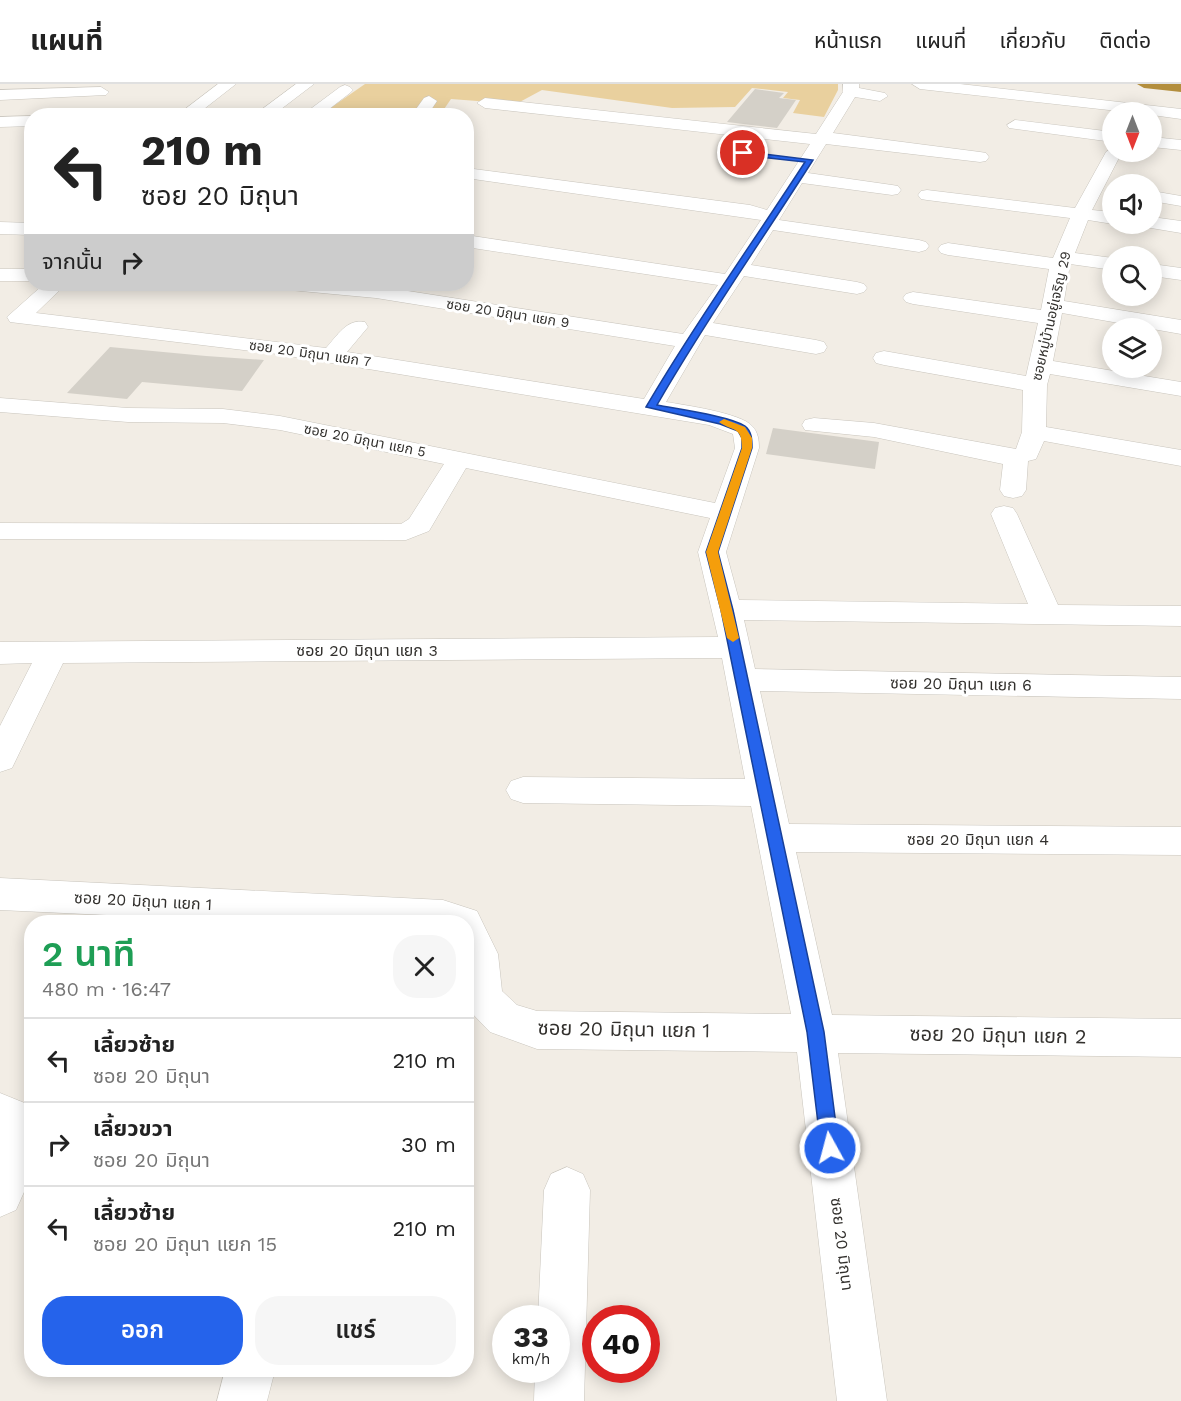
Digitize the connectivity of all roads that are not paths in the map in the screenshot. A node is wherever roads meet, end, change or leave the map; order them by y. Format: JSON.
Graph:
{"nodes":[{"id":1,"x":228,"y":84,"type":"edge"},
{"id":2,"x":306,"y":84,"type":"edge"},
{"id":3,"x":920,"y":84,"type":"edge"},
{"id":4,"x":960,"y":86,"type":"edge"},
{"id":5,"x":1009,"y":89,"type":"edge"},
{"id":6,"x":345,"y":90,"type":"dead end"},
{"id":7,"x":861,"y":91,"type":"edge"},
{"id":8,"x":101,"y":92,"type":"dead end"},
{"id":9,"x":0,"y":94,"type":"edge"},
{"id":10,"x":429,"y":101,"type":"dead end"},
{"id":11,"x":485,"y":103,"type":"dead end"},
{"id":12,"x":1102,"y":106,"type":"edge"},
{"id":13,"x":195,"y":108,"type":"edge"},
{"id":14,"x":272,"y":108,"type":"edge"},
{"id":15,"x":320,"y":108,"type":"edge"},
{"id":16,"x":424,"y":108,"type":"edge"},
{"id":17,"x":1162,"y":113,"type":"edge"},
{"id":18,"x":1181,"y":114,"type":"edge"},
{"id":19,"x":1015,"y":125,"type":"dead end"},
{"id":20,"x":1102,"y":136,"type":"edge"},
{"id":21,"x":1162,"y":143,"type":"edge"},
{"id":22,"x":1181,"y":145,"type":"edge"},
{"id":23,"x":808,"y":154,"type":"junction"},
{"id":24,"x":980,"y":157,"type":"dead end"},
{"id":25,"x":1109,"y":162,"type":"edge"},
{"id":26,"x":474,"y":175,"type":"edge"},
{"id":27,"x":892,"y":190,"type":"dead end"},
{"id":28,"x":927,"y":195,"type":"dead end"},
{"id":29,"x":1162,"y":198,"type":"edge"},
{"id":30,"x":1181,"y":201,"type":"edge"},
{"id":31,"x":1080,"y":214,"type":"junction"},
{"id":32,"x":1102,"y":217,"type":"edge"},
{"id":33,"x":770,"y":221,"type":"junction"},
{"id":34,"x":1162,"y":224,"type":"edge"},
{"id":35,"x":1181,"y":227,"type":"edge"},
{"id":36,"x":0,"y":228,"type":"edge"},
{"id":37,"x":24,"y":229,"type":"edge"},
{"id":38,"x":474,"y":242,"type":"edge"},
{"id":39,"x":919,"y":246,"type":"dead end"},
{"id":40,"x":948,"y":249,"type":"dead end"},
{"id":41,"x":1062,"y":261,"type":"junction"},
{"id":42,"x":1102,"y":263,"type":"edge"},
{"id":43,"x":1162,"y":271,"type":"edge"},
{"id":44,"x":1181,"y":274,"type":"edge"},
{"id":45,"x":0,"y":275,"type":"edge"},
{"id":46,"x":24,"y":275,"type":"edge"},
{"id":47,"x":735,"y":275,"type":"junction"},
{"id":48,"x":857,"y":288,"type":"dead end"},
{"id":49,"x":48,"y":291,"type":"edge"},
{"id":50,"x":365,"y":291,"type":"edge"},
{"id":51,"x":913,"y":298,"type":"dead end"},
{"id":52,"x":1051,"y":311,"type":"junction"},
{"id":53,"x":357,"y":327,"type":"dead end"},
{"id":54,"x":1181,"y":327,"type":"edge"},
{"id":55,"x":694,"y":334,"type":"junction"},
{"id":56,"x":816,"y":346,"type":"dead end"},
{"id":57,"x":332,"y":355,"type":"junction"},
{"id":58,"x":884,"y":358,"type":"dead end"},
{"id":59,"x":1038,"y":375,"type":"junction"},
{"id":60,"x":1181,"y":389,"type":"edge"},
{"id":61,"x":136,"y":391,"type":"dead end"},
{"id":62,"x":0,"y":405,"type":"edge"},
{"id":63,"x":651,"y":407,"type":"junction"},
{"id":64,"x":117,"y":414,"type":"junction"},
{"id":65,"x":814,"y":425,"type":"dead end"},
{"id":66,"x":1034,"y":432,"type":"junction"},
{"id":67,"x":460,"y":458,"type":"junction"},
{"id":68,"x":1016,"y":458,"type":"junction"},
{"id":69,"x":1181,"y":458,"type":"edge"},
{"id":70,"x":725,"y":513,"type":"junction"},
{"id":71,"x":0,"y":531,"type":"edge"},
{"id":72,"x":727,"y":610,"type":"junction"},
{"id":73,"x":1048,"y":616,"type":"junction"},
{"id":74,"x":1181,"y":616,"type":"edge"},
{"id":75,"x":735,"y":647,"type":"junction"},
{"id":76,"x":53,"y":652,"type":"junction"},
{"id":77,"x":0,"y":653,"type":"edge"},
{"id":78,"x":742,"y":680,"type":"junction"},
{"id":79,"x":1181,"y":688,"type":"edge"},
{"id":80,"x":0,"y":759,"type":"edge"},
{"id":81,"x":524,"y":790,"type":"dead end"},
{"id":82,"x":765,"y":793,"type":"junction"},
{"id":83,"x":774,"y":838,"type":"junction"},
{"id":84,"x":1181,"y":841,"type":"edge"},
{"id":85,"x":0,"y":894,"type":"edge"},
{"id":86,"x":423,"y":915,"type":"edge"},
{"id":87,"x":474,"y":943,"type":"edge"},
{"id":88,"x":815,"y":1032,"type":"junction"},
{"id":89,"x":1181,"y":1038,"type":"edge"},
{"id":90,"x":0,"y":1114,"type":"edge"},
{"id":91,"x":567,"y":1190,"type":"dead end"},
{"id":92,"x":0,"y":1194,"type":"edge"},
{"id":93,"x":248,"y":1377,"type":"edge"},
{"id":94,"x":242,"y":1401,"type":"edge"},
{"id":95,"x":558,"y":1401,"type":"edge"},
{"id":96,"x":862,"y":1401,"type":"edge"}],
"edges":[{"from":1,"to":13,"type":"street"},
{"from":2,"to":14,"type":"street"},
{"from":3,"to":4,"type":"street"},
{"from":4,"to":5,"type":"street"},
{"from":5,"to":12,"type":"street"},
{"from":6,"to":15,"type":"street"},
{"from":7,"to":23,"type":"street"},
{"from":8,"to":9,"type":"street"},
{"from":10,"to":16,"type":"street"},
{"from":11,"to":23,"type":"street"},
{"from":17,"to":18,"type":"street"},
{"from":19,"to":20,"type":"street"},
{"from":21,"to":22,"type":"street"},
{"from":23,"to":24,"type":"street"},
{"from":23,"to":27,"type":"street"},
{"from":23,"to":33,"type":"street"},
{"from":25,"to":31,"type":"street","name":"ซอยหมู่บ้านอยู่เจริญ 29"},
{"from":26,"to":33,"type":"street"},
{"from":28,"to":31,"type":"street"},
{"from":29,"to":30,"type":"street"},
{"from":31,"to":32,"type":"street"},
{"from":31,"to":41,"type":"street","name":"ซอยหมู่บ้านอยู่เจริญ 29"},
{"from":33,"to":39,"type":"street"},
{"from":33,"to":47,"type":"street"},
{"from":34,"to":35,"type":"street"},
{"from":36,"to":37,"type":"street"},
{"from":38,"to":47,"type":"street"},
{"from":40,"to":41,"type":"street"},
{"from":41,"to":42,"type":"street"},
{"from":41,"to":52,"type":"street","name":"ซอยหมู่บ้านอยู่เจริญ 29"},
{"from":43,"to":44,"type":"street"},
{"from":45,"to":46,"type":"street"},
{"from":47,"to":48,"type":"street"},
{"from":47,"to":55,"type":"street"},
{"from":49,"to":57,"type":"street","name":"ซอย 20 มิถุนา แยก 7"},
{"from":50,"to":55,"type":"street","name":"ซอย 20 มิถุนา แยก 9"},
{"from":51,"to":52,"type":"street"},
{"from":52,"to":54,"type":"street"},
{"from":52,"to":59,"type":"street","name":"ซอยหมู่บ้านอยู่เจริญ 29"},
{"from":53,"to":57,"type":"street"},
{"from":55,"to":56,"type":"street","name":"ซอย 20 มิถุนา แยก 9"},
{"from":55,"to":63,"type":"street"},
{"from":57,"to":63,"type":"street","name":"ซอย 20 มิถุนา แยก 7"},
{"from":58,"to":59,"type":"street"},
{"from":59,"to":60,"type":"street"},
{"from":59,"to":66,"type":"street","name":"ซอยหมู่บ้านอยู่เจริญ 29"},
{"from":61,"to":64,"type":"street"},
{"from":62,"to":64,"type":"street","name":"ซอย 20 มิถุนา แยก 5"},
{"from":63,"to":70,"type":"street","name":"ซอย 20 มิถุนา"},
{"from":64,"to":67,"type":"street","name":"ซอย 20 มิถุนา แยก 5"},
{"from":65,"to":68,"type":"street"},
{"from":66,"to":68,"type":"street","name":"ซอยหมู่บ้านอยู่เจริญ 29"},
{"from":66,"to":69,"type":"street"},
{"from":67,"to":70,"type":"street","name":"ซอย 20 มิถุนา แยก 5"},
{"from":67,"to":71,"type":"street"},
{"from":68,"to":73,"type":"street"},
{"from":70,"to":72,"type":"street","name":"ซอย 20 มิถุนา"},
{"from":72,"to":73,"type":"street"},
{"from":72,"to":75,"type":"street","name":"ซอย 20 มิถุนา"},
{"from":73,"to":74,"type":"street"},
{"from":75,"to":76,"type":"street","name":"ซอย 20 มิถุนา แยก 3"},
{"from":75,"to":78,"type":"street","name":"ซอย 20 มิถุนา"},
{"from":76,"to":77,"type":"street","name":"ซอย 20 มิถุนา แยก 3"},
{"from":76,"to":80,"type":"street"},
{"from":78,"to":79,"type":"street","name":"ซอย 20 มิถุนา แยก 6"},
{"from":78,"to":82,"type":"street","name":"ซอย 20 มิถุนา"},
{"from":81,"to":82,"type":"street"},
{"from":82,"to":83,"type":"street","name":"ซอย 20 มิถุนา"},
{"from":83,"to":84,"type":"street","name":"ซอย 20 มิถุนา แยก 4"},
{"from":83,"to":88,"type":"street","name":"ซอย 20 มิถุนา"},
{"from":85,"to":86,"type":"street","name":"ซอย 20 มิถุนา แยก 1"},
{"from":87,"to":88,"type":"street","name":"ซอย 20 มิถุนา แยก 1"},
{"from":88,"to":89,"type":"street","name":"ซอย 20 มิถุนา แยก 2"},
{"from":88,"to":96,"type":"street","name":"ซอย 20 มิถุนา"},
{"from":90,"to":92,"type":"street"},
{"from":91,"to":95,"type":"street"},
{"from":93,"to":94,"type":"street"}]}
